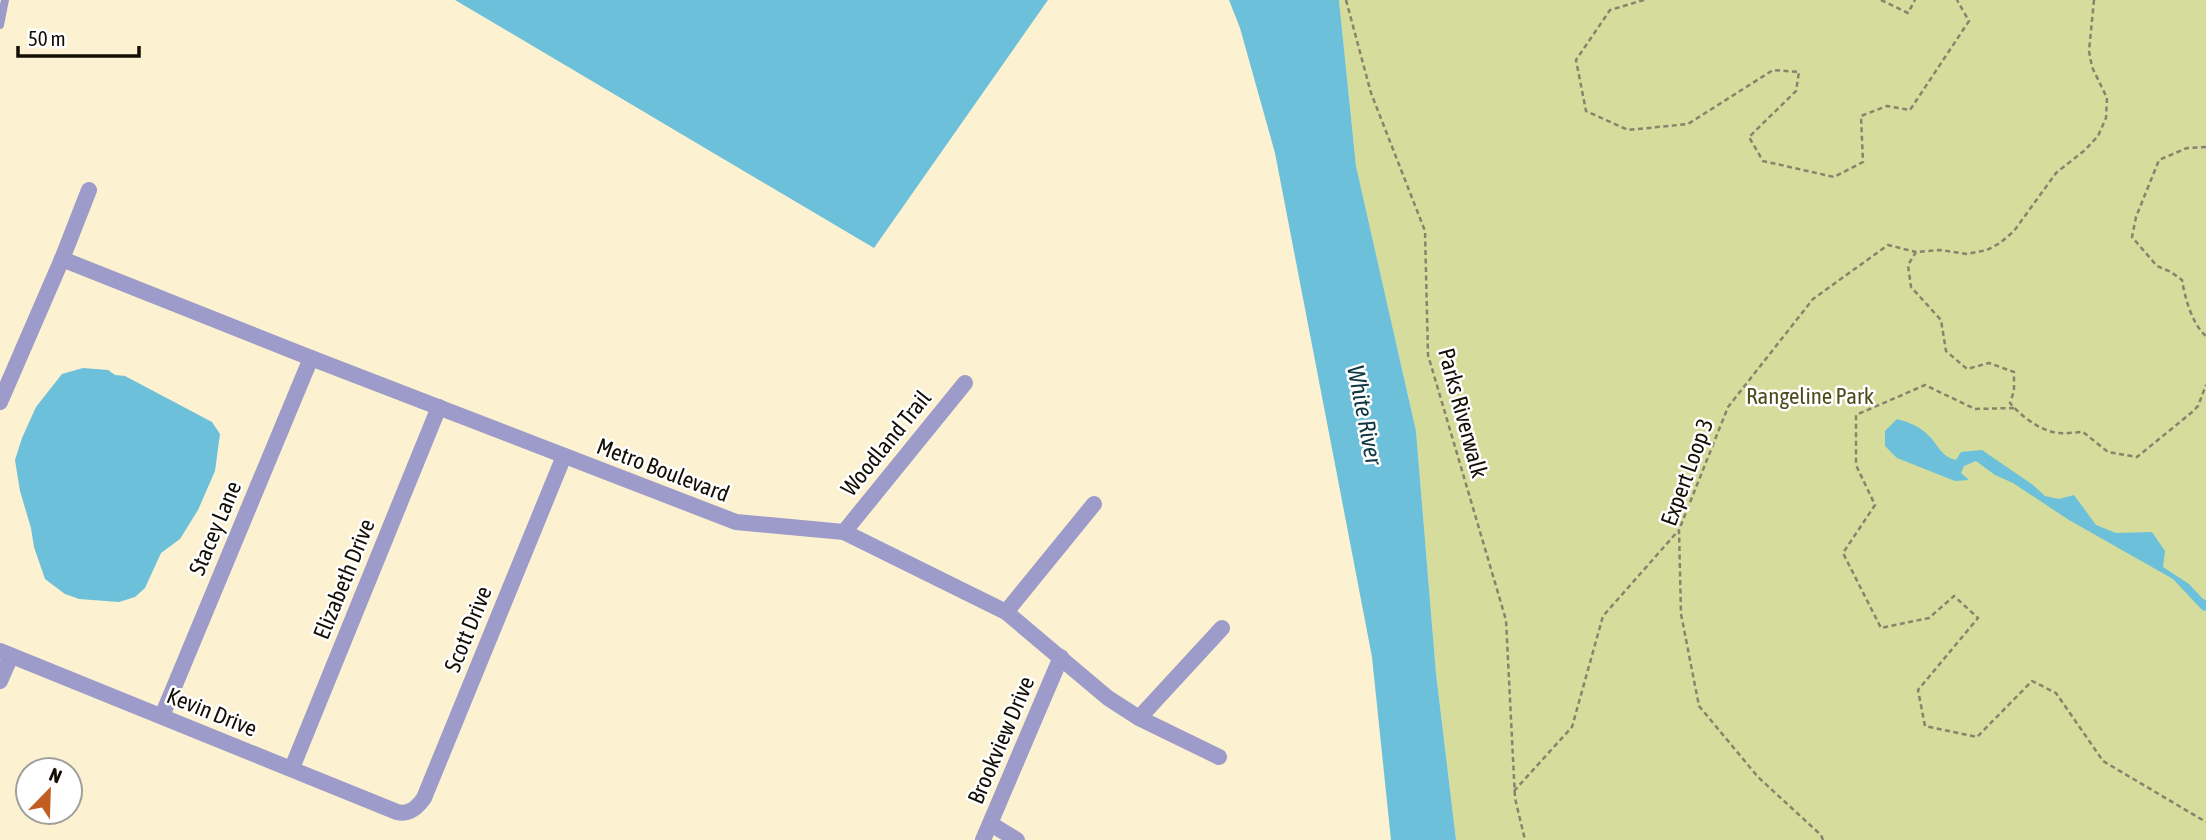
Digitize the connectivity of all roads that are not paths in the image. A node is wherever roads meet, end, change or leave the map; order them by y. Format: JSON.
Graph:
{"nodes":[{"id":1,"x":5,"y":0,"type":"edge"},
{"id":2,"x":0,"y":25,"type":"edge"},
{"id":3,"x":89,"y":190,"type":"dead end"},
{"id":4,"x":62,"y":259,"type":"junction"},
{"id":5,"x":311,"y":358,"type":"junction"},
{"id":6,"x":965,"y":383,"type":"dead end"},
{"id":7,"x":0,"y":402,"type":"edge"},
{"id":8,"x":439,"y":407,"type":"junction"},
{"id":9,"x":564,"y":456,"type":"junction"},
{"id":10,"x":1094,"y":504,"type":"dead end"},
{"id":11,"x":844,"y":532,"type":"junction"},
{"id":12,"x":1006,"y":611,"type":"junction"},
{"id":13,"x":1222,"y":628,"type":"dead end"},
{"id":14,"x":5,"y":654,"type":"edge"},
{"id":15,"x":1061,"y":657,"type":"junction"},
{"id":16,"x":0,"y":681,"type":"edge"},
{"id":17,"x":162,"y":716,"type":"junction"},
{"id":18,"x":1139,"y":718,"type":"junction"},
{"id":19,"x":1219,"y":757,"type":"dead end"},
{"id":20,"x":292,"y":768,"type":"junction"},
{"id":21,"x":406,"y":813,"type":"joint"},
{"id":22,"x":991,"y":824,"type":"junction"},
{"id":23,"x":984,"y":840,"type":"edge"},
{"id":24,"x":1017,"y":840,"type":"edge"}],
"edges":[{"from":1,"to":2,"type":"lane"},
{"from":3,"to":4,"type":"street"},
{"from":4,"to":5,"type":"street","name":"Metro Boulevard"},
{"from":4,"to":7,"type":"street"},
{"from":5,"to":8,"type":"street","name":"Metro Boulevard"},
{"from":5,"to":17,"type":"street","name":"Stacey Lane"},
{"from":6,"to":11,"type":"street","name":"Woodland Trail"},
{"from":8,"to":9,"type":"street","name":"Metro Boulevard"},
{"from":8,"to":20,"type":"street","name":"Elizabeth Drive"},
{"from":9,"to":11,"type":"street","name":"Metro Boulevard"},
{"from":9,"to":21,"type":"street","name":"Scott Drive"},
{"from":10,"to":12,"type":"street"},
{"from":11,"to":12,"type":"street","name":"Metro Boulevard"},
{"from":12,"to":15,"type":"street","name":"Metro Boulevard"},
{"from":13,"to":18,"type":"street"},
{"from":14,"to":16,"type":"street"},
{"from":14,"to":17,"type":"street","name":"Kevin Drive"},
{"from":15,"to":18,"type":"street","name":"Metro Boulevard"},
{"from":15,"to":22,"type":"street","name":"Brookview Drive"},
{"from":17,"to":20,"type":"street","name":"Kevin Drive"},
{"from":18,"to":19,"type":"street","name":"Metro Boulevard"},
{"from":20,"to":21,"type":"street","name":"Kevin Drive"},
{"from":22,"to":23,"type":"street","name":"Brookview Drive"},
{"from":22,"to":24,"type":"street"}]}
